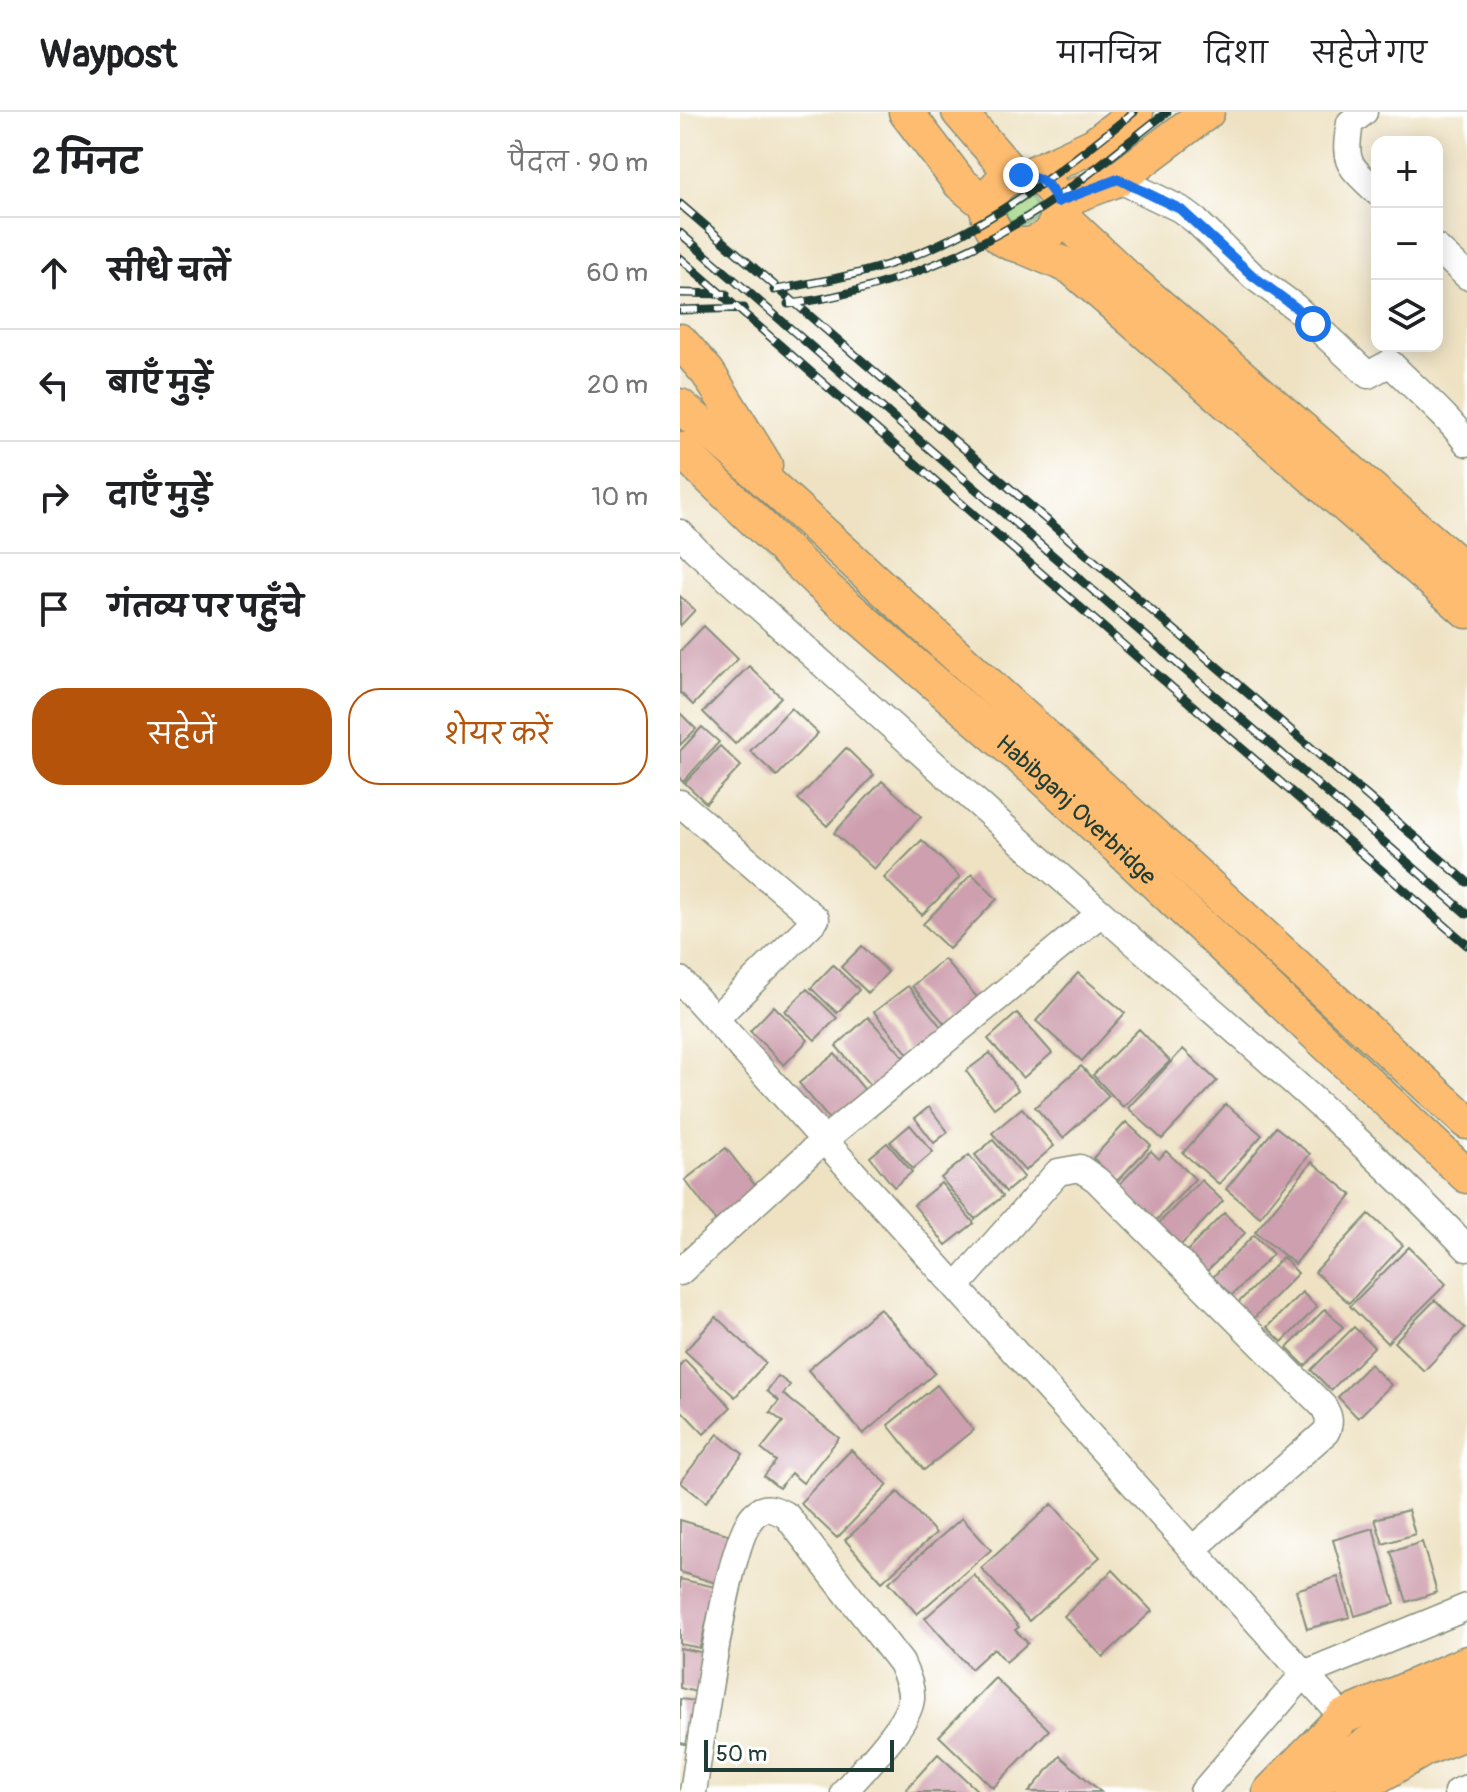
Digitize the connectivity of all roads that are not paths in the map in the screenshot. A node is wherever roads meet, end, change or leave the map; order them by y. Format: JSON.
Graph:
{"nodes":[{"id":1,"x":906,"y":112,"type":"edge"},
{"id":2,"x":959,"y":112,"type":"edge"},
{"id":3,"x":1136,"y":112,"type":"edge"},
{"id":4,"x":1207,"y":112,"type":"edge"},
{"id":5,"x":1364,"y":112,"type":"edge"},
{"id":6,"x":1022,"y":175,"type":"junction"},
{"id":7,"x":1118,"y":179,"type":"junction"},
{"id":8,"x":1371,"y":186,"type":"edge"},
{"id":9,"x":988,"y":206,"type":"junction"},
{"id":10,"x":1058,"y":208,"type":"junction"},
{"id":11,"x":1019,"y":245,"type":"junction"},
{"id":12,"x":1443,"y":254,"type":"edge"},
{"id":13,"x":1467,"y":276,"type":"edge"},
{"id":14,"x":680,"y":341,"type":"edge"},
{"id":15,"x":680,"y":406,"type":"edge"},
{"id":16,"x":1467,"y":443,"type":"edge"},
{"id":17,"x":680,"y":449,"type":"edge"},
{"id":18,"x":788,"y":502,"type":"junction"},
{"id":19,"x":680,"y":533,"type":"edge"},
{"id":20,"x":1467,"y":572,"type":"edge"},
{"id":21,"x":1467,"y":611,"type":"edge"},
{"id":22,"x":680,"y":803,"type":"edge"},
{"id":23,"x":1101,"y":913,"type":"junction"},
{"id":24,"x":680,"y":980,"type":"edge"},
{"id":25,"x":715,"y":1019,"type":"junction"},
{"id":26,"x":1467,"y":1122,"type":"edge"},
{"id":27,"x":824,"y":1140,"type":"junction"},
{"id":28,"x":1467,"y":1176,"type":"edge"},
{"id":29,"x":1467,"y":1248,"type":"edge"},
{"id":30,"x":680,"y":1272,"type":"edge"},
{"id":31,"x":956,"y":1287,"type":"junction"},
{"id":32,"x":1192,"y":1550,"type":"junction"},
{"id":33,"x":1467,"y":1607,"type":"edge"},
{"id":34,"x":1467,"y":1663,"type":"edge"},
{"id":35,"x":1304,"y":1674,"type":"junction"},
{"id":36,"x":1467,"y":1699,"type":"edge"},
{"id":37,"x":1343,"y":1717,"type":"junction"},
{"id":38,"x":1467,"y":1732,"type":"edge"},
{"id":39,"x":1467,"y":1788,"type":"edge"},
{"id":40,"x":693,"y":1792,"type":"edge"},
{"id":41,"x":844,"y":1792,"type":"edge"},
{"id":42,"x":1203,"y":1792,"type":"edge"},
{"id":43,"x":1270,"y":1792,"type":"edge"},
{"id":44,"x":1303,"y":1792,"type":"edge"},
{"id":45,"x":1351,"y":1792,"type":"edge"},
{"id":46,"x":1457,"y":1792,"type":"edge"}],
"edges":[{"from":1,"to":9,"type":"main road"},
{"from":2,"to":6,"type":"main road"},
{"from":3,"to":6,"type":"main road"},
{"from":4,"to":7,"type":"main road"},
{"from":5,"to":8,"type":"street"},
{"from":6,"to":9,"type":"main road"},
{"from":6,"to":10,"type":"main road"},
{"from":7,"to":10,"type":"main road"},
{"from":7,"to":16,"type":"street"},
{"from":9,"to":11,"type":"main road"},
{"from":10,"to":11,"type":"main road"},
{"from":10,"to":20,"type":"main road"},
{"from":11,"to":21,"type":"main road"},
{"from":12,"to":13,"type":"street"},
{"from":14,"to":18,"type":"main road"},
{"from":15,"to":18,"type":"main road","name":"Habibganj Overbridge"},
{"from":17,"to":28,"type":"main road","name":"Habibganj Overbridge"},
{"from":18,"to":26,"type":"main road","name":"Habibganj Overbridge"},
{"from":19,"to":23,"type":"street"},
{"from":22,"to":25,"type":"street"},
{"from":23,"to":27,"type":"street"},
{"from":23,"to":29,"type":"street"},
{"from":24,"to":25,"type":"street"},
{"from":25,"to":27,"type":"street"},
{"from":27,"to":30,"type":"street"},
{"from":27,"to":31,"type":"street"},
{"from":31,"to":32,"type":"street"},
{"from":31,"to":32,"type":"street"},
{"from":32,"to":35,"type":"street"},
{"from":33,"to":35,"type":"street"},
{"from":34,"to":37,"type":"main road"},
{"from":35,"to":37,"type":"street"},
{"from":35,"to":42,"type":"street"},
{"from":36,"to":44,"type":"main road"},
{"from":37,"to":43,"type":"main road"},
{"from":38,"to":45,"type":"main road"},
{"from":39,"to":46,"type":"street"},
{"from":40,"to":41,"type":"street"}]}
